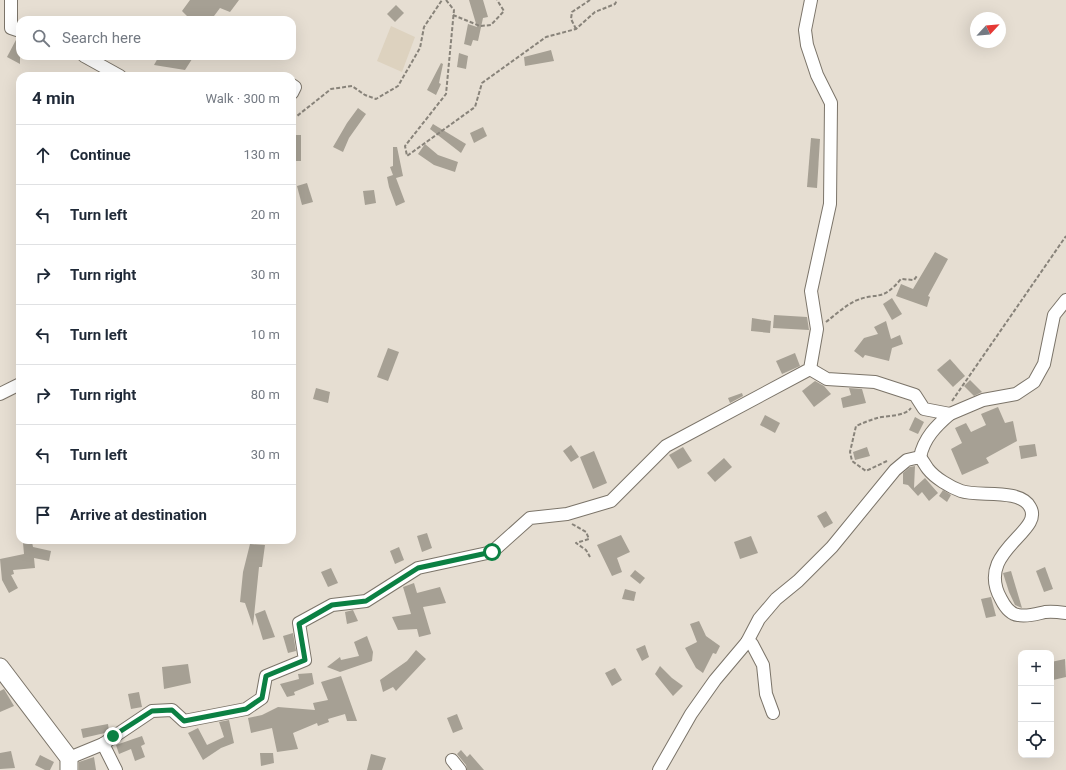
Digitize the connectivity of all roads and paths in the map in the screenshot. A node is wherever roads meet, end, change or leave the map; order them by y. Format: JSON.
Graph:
{"nodes":[{"id":1,"x":11,"y":0,"type":"edge"},
{"id":2,"x":442,"y":0,"type":"edge"},
{"id":3,"x":446,"y":0,"type":"edge"},
{"id":4,"x":497,"y":0,"type":"edge"},
{"id":5,"x":590,"y":0,"type":"edge"},
{"id":6,"x":617,"y":0,"type":"edge"},
{"id":7,"x":811,"y":0,"type":"edge"},
{"id":8,"x":453,"y":15,"type":"junction"},
{"id":9,"x":576,"y":29,"type":"junction"},
{"id":10,"x":16,"y":30,"type":"edge"},
{"id":11,"x":91,"y":60,"type":"edge"},
{"id":12,"x":113,"y":72,"type":"edge"},
{"id":13,"x":296,"y":116,"type":"edge"},
{"id":14,"x":1066,"y":236,"type":"edge"},
{"id":15,"x":917,"y":276,"type":"dead end"},
{"id":16,"x":1066,"y":300,"type":"edge"},
{"id":17,"x":817,"y":329,"type":"junction"},
{"id":18,"x":810,"y":369,"type":"junction"},
{"id":19,"x":16,"y":386,"type":"edge"},
{"id":20,"x":0,"y":394,"type":"edge"},
{"id":21,"x":917,"y":401,"type":"junction"},
{"id":22,"x":950,"y":414,"type":"junction"},
{"id":23,"x":920,"y":457,"type":"junction"},
{"id":24,"x":895,"y":470,"type":"junction"},
{"id":25,"x":567,"y":514,"type":"junction"},
{"id":26,"x":590,"y":558,"type":"dead end"},
{"id":27,"x":1066,"y":613,"type":"edge"},
{"id":28,"x":747,"y":642,"type":"junction"},
{"id":29,"x":0,"y":668,"type":"edge"},
{"id":30,"x":773,"y":713,"type":"dead end"},
{"id":31,"x":103,"y":744,"type":"junction"},
{"id":32,"x":452,"y":760,"type":"dead end"},
{"id":33,"x":69,"y":764,"type":"edge"},
{"id":34,"x":116,"y":770,"type":"edge"},
{"id":35,"x":460,"y":770,"type":"edge"},
{"id":36,"x":659,"y":770,"type":"edge"}],
"edges":[{"from":1,"to":10,"type":"street"},
{"from":2,"to":13,"type":"path"},
{"from":3,"to":8,"type":"path"},
{"from":4,"to":8,"type":"path"},
{"from":5,"to":9,"type":"path"},
{"from":6,"to":9,"type":"path"},
{"from":7,"to":17,"type":"street"},
{"from":8,"to":9,"type":"path"},
{"from":11,"to":12,"type":"street"},
{"from":14,"to":22,"type":"path"},
{"from":15,"to":17,"type":"path"},
{"from":16,"to":22,"type":"street"},
{"from":17,"to":18,"type":"street"},
{"from":18,"to":21,"type":"street"},
{"from":18,"to":25,"type":"street"},
{"from":19,"to":20,"type":"street"},
{"from":21,"to":22,"type":"street"},
{"from":21,"to":24,"type":"path"},
{"from":22,"to":23,"type":"street"},
{"from":23,"to":24,"type":"street"},
{"from":23,"to":27,"type":"street"},
{"from":24,"to":28,"type":"street"},
{"from":25,"to":26,"type":"path"},
{"from":25,"to":31,"type":"street"},
{"from":28,"to":30,"type":"street"},
{"from":28,"to":36,"type":"street"},
{"from":29,"to":33,"type":"street"},
{"from":31,"to":33,"type":"street"},
{"from":31,"to":34,"type":"street"},
{"from":32,"to":35,"type":"street"}]}
